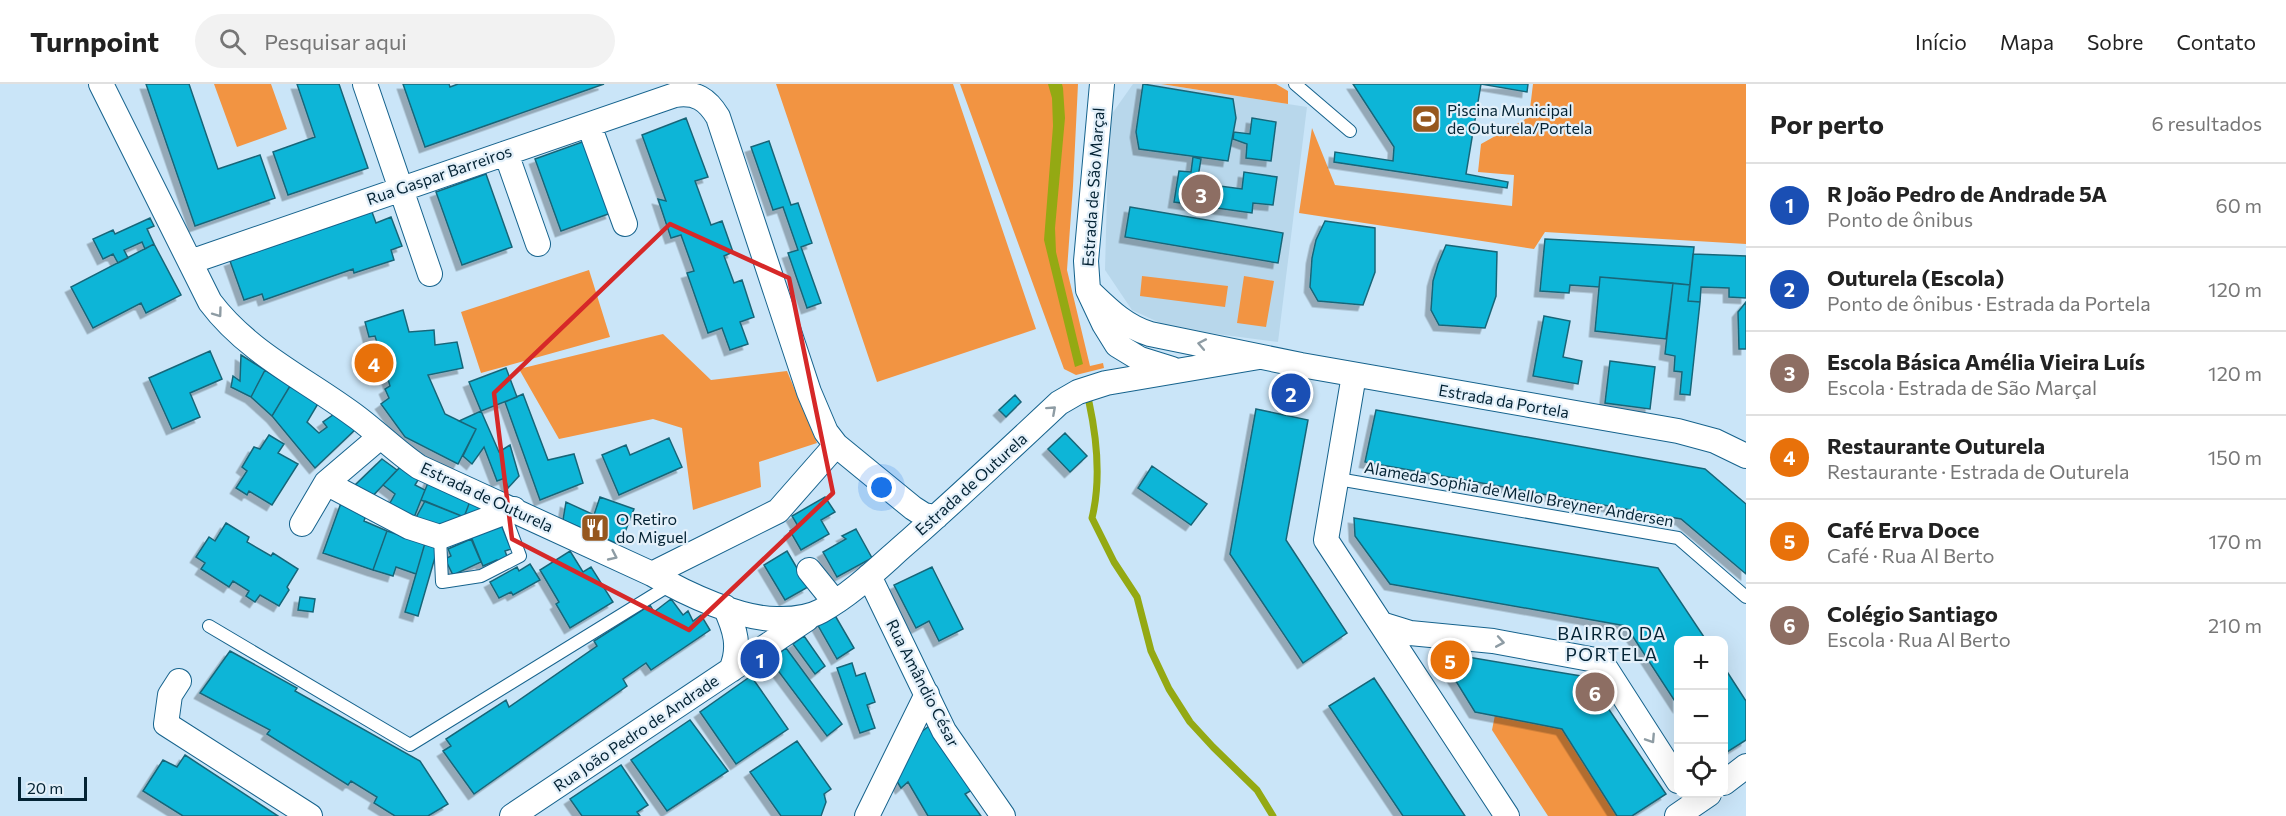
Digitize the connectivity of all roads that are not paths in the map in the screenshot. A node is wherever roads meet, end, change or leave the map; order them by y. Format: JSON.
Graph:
{"nodes":[{"id":1,"x":100,"y":84,"type":"edge"},
{"id":2,"x":365,"y":84,"type":"edge"},
{"id":3,"x":1102,"y":84,"type":"edge"},
{"id":4,"x":1295,"y":84,"type":"edge"},
{"id":5,"x":688,"y":89,"type":"edge"},
{"id":6,"x":589,"y":125,"type":"junction"},
{"id":7,"x":1350,"y":131,"type":"dead end"},
{"id":8,"x":506,"y":153,"type":"junction"},
{"id":9,"x":400,"y":188,"type":"junction"},
{"id":10,"x":624,"y":224,"type":"dead end"},
{"id":11,"x":538,"y":244,"type":"dead end"},
{"id":12,"x":189,"y":262,"type":"junction"},
{"id":13,"x":430,"y":274,"type":"dead end"},
{"id":14,"x":1088,"y":290,"type":"junction"},
{"id":15,"x":1124,"y":323,"type":"junction"},
{"id":16,"x":1125,"y":350,"type":"junction"},
{"id":17,"x":1259,"y":357,"type":"junction"},
{"id":18,"x":1177,"y":371,"type":"junction"},
{"id":19,"x":1354,"y":375,"type":"junction"},
{"id":20,"x":1106,"y":383,"type":"junction"},
{"id":21,"x":380,"y":437,"type":"junction"},
{"id":22,"x":836,"y":445,"type":"junction"},
{"id":23,"x":1744,"y":453,"type":"edge"},
{"id":24,"x":1338,"y":479,"type":"junction"},
{"id":25,"x":326,"y":483,"type":"junction"},
{"id":26,"x":509,"y":511,"type":"junction"},
{"id":27,"x":936,"y":517,"type":"junction"},
{"id":28,"x":302,"y":524,"type":"dead end"},
{"id":29,"x":440,"y":537,"type":"junction"},
{"id":30,"x":809,"y":570,"type":"dead end"},
{"id":31,"x":869,"y":576,"type":"junction"},
{"id":32,"x":661,"y":579,"type":"junction"},
{"id":33,"x":1746,"y":597,"type":"edge"},
{"id":34,"x":827,"y":606,"type":"junction"},
{"id":35,"x":725,"y":607,"type":"junction"},
{"id":36,"x":1381,"y":624,"type":"junction"},
{"id":37,"x":210,"y":626,"type":"dead end"},
{"id":38,"x":731,"y":670,"type":"junction"},
{"id":39,"x":179,"y":681,"type":"dead end"},
{"id":40,"x":927,"y":694,"type":"junction"},
{"id":41,"x":1746,"y":766,"type":"edge"},
{"id":42,"x":1674,"y":775,"type":"edge"},
{"id":43,"x":1728,"y":780,"type":"edge"},
{"id":44,"x":529,"y":812,"type":"edge"},
{"id":45,"x":310,"y":816,"type":"edge"},
{"id":46,"x":867,"y":816,"type":"edge"},
{"id":47,"x":1003,"y":816,"type":"edge"},
{"id":48,"x":1507,"y":816,"type":"edge"}],
"edges":[{"from":1,"to":12,"type":"street","name":"Estrada de Outurela"},
{"from":2,"to":9,"type":"street"},
{"from":3,"to":14,"type":"street","name":"Estrada de São Marçal"},
{"from":4,"to":7,"type":"lane"},
{"from":5,"to":6,"type":"street","name":"Rua Gaspar Barreiros"},
{"from":5,"to":22,"type":"street","name":"Rua Gaspar Barreiros"},
{"from":6,"to":8,"type":"street","name":"Rua Gaspar Barreiros"},
{"from":6,"to":10,"type":"street"},
{"from":8,"to":9,"type":"street","name":"Rua Gaspar Barreiros"},
{"from":8,"to":11,"type":"street"},
{"from":9,"to":12,"type":"street","name":"Rua Gaspar Barreiros"},
{"from":9,"to":13,"type":"street"},
{"from":12,"to":21,"type":"street","name":"Estrada de Outurela","one_way":true},
{"from":14,"to":15,"type":"street","name":"Estrada de São Marçal"},
{"from":14,"to":16,"type":"street","name":"Estrada de São Marçal"},
{"from":15,"to":16,"type":"street"},
{"from":17,"to":15,"type":"street","name":"Estrada de São Marçal","one_way":true},
{"from":16,"to":18,"type":"street","name":"Estrada de São Marçal"},
{"from":16,"to":20,"type":"street"},
{"from":17,"to":18,"type":"street","name":"Estrada de São Marçal"},
{"from":17,"to":19,"type":"street","name":"Estrada da Portela"},
{"from":18,"to":20,"type":"street","name":"Estrada de Outurela"},
{"from":19,"to":23,"type":"street","name":"Estrada da Portela"},
{"from":19,"to":24,"type":"street"},
{"from":27,"to":20,"type":"street","name":"Estrada de Outurela","one_way":true},
{"from":21,"to":25,"type":"street"},
{"from":21,"to":26,"type":"street","name":"Estrada de Outurela"},
{"from":22,"to":27,"type":"street","name":"Rua Gaspar Barreiros"},
{"from":22,"to":32,"type":"street"},
{"from":24,"to":33,"type":"lane","name":"Alameda Sophia de Mello Breyner Andersen"},
{"from":24,"to":36,"type":"street"},
{"from":25,"to":28,"type":"street"},
{"from":25,"to":29,"type":"street"},
{"from":26,"to":29,"type":"street"},
{"from":26,"to":29,"type":"lane"},
{"from":26,"to":32,"type":"street","name":"Estrada de Outurela","one_way":true},
{"from":27,"to":31,"type":"street","name":"Estrada de Outurela"},
{"from":30,"to":34,"type":"street"},
{"from":31,"to":34,"type":"street","name":"Estrada de Outurela"},
{"from":31,"to":40,"type":"street","name":"Rua Amândio César"},
{"from":32,"to":35,"type":"street","name":"Estrada de Outurela"},
{"from":32,"to":37,"type":"lane"},
{"from":34,"to":35,"type":"street","name":"Estrada de Outurela"},
{"from":34,"to":38,"type":"street","name":"Rua João Pedro de Andrade"},
{"from":35,"to":38,"type":"street"},
{"from":36,"to":42,"type":"street","one_way":true},
{"from":36,"to":48,"type":"street"},
{"from":38,"to":44,"type":"street","name":"Rua João Pedro de Andrade"},
{"from":39,"to":45,"type":"street"},
{"from":40,"to":46,"type":"street"},
{"from":40,"to":47,"type":"street","name":"Rua Amândio César"},
{"from":41,"to":43,"type":"street"}]}
